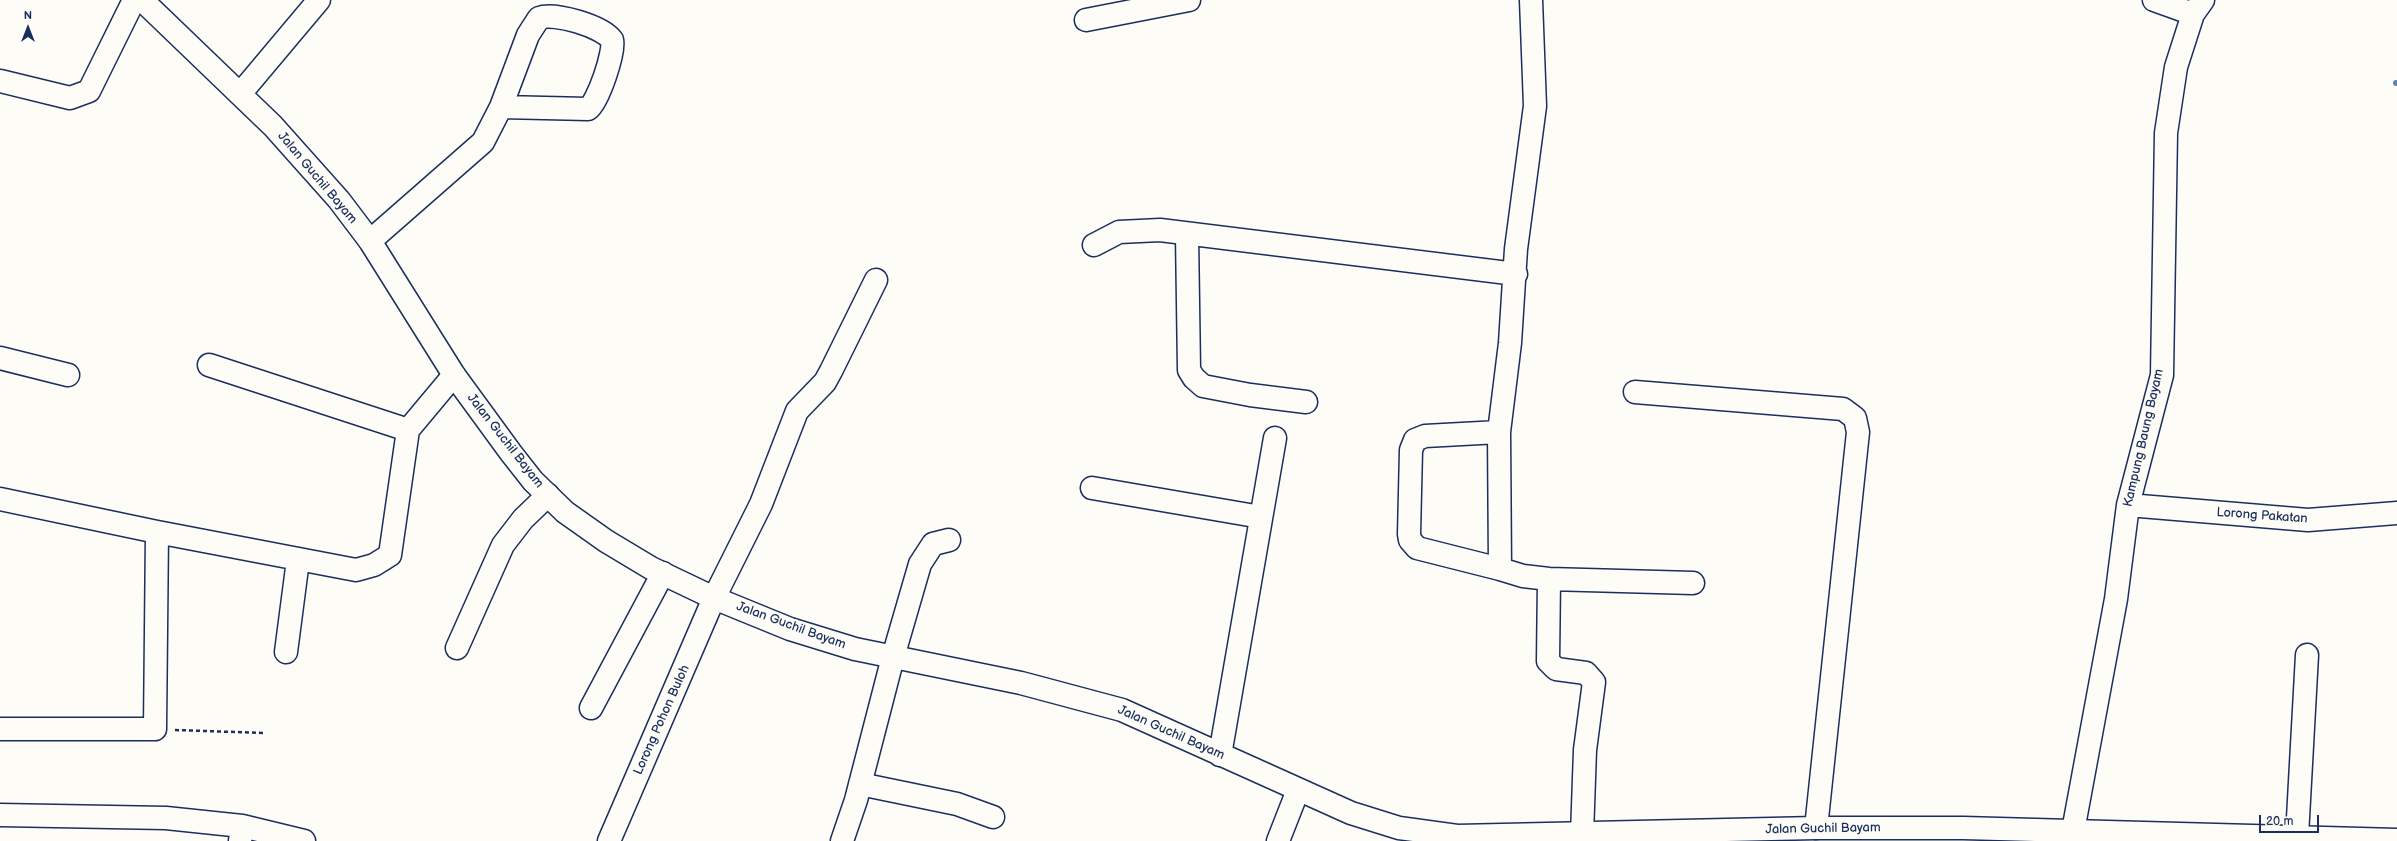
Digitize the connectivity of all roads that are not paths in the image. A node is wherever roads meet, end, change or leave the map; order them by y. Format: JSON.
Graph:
{"nodes":[{"id":1,"x":134,"y":0,"type":"edge"},
{"id":2,"x":142,"y":0,"type":"edge"},
{"id":3,"x":319,"y":0,"type":"edge"},
{"id":4,"x":1189,"y":0,"type":"edge"},
{"id":5,"x":1531,"y":0,"type":"edge"},
{"id":6,"x":2154,"y":0,"type":"edge"},
{"id":7,"x":2198,"y":7,"type":"edge"},
{"id":8,"x":1086,"y":20,"type":"dead end"},
{"id":9,"x":0,"y":81,"type":"edge"},
{"id":10,"x":240,"y":94,"type":"junction"},
{"id":11,"x":500,"y":107,"type":"junction"},
{"id":12,"x":1187,"y":235,"type":"junction"},
{"id":13,"x":370,"y":241,"type":"junction"},
{"id":14,"x":1094,"y":245,"type":"dead end"},
{"id":15,"x":1516,"y":274,"type":"junction"},
{"id":16,"x":876,"y":280,"type":"dead end"},
{"id":17,"x":0,"y":358,"type":"edge"},
{"id":18,"x":209,"y":365,"type":"dead end"},
{"id":19,"x":68,"y":375,"type":"dead end"},
{"id":20,"x":454,"y":375,"type":"junction"},
{"id":21,"x":1635,"y":392,"type":"dead end"},
{"id":22,"x":1306,"y":402,"type":"dead end"},
{"id":23,"x":408,"y":430,"type":"junction"},
{"id":24,"x":1499,"y":432,"type":"junction"},
{"id":25,"x":1275,"y":438,"type":"dead end"},
{"id":26,"x":1092,"y":488,"type":"dead end"},
{"id":27,"x":548,"y":495,"type":"junction"},
{"id":28,"x":0,"y":499,"type":"edge"},
{"id":29,"x":2128,"y":505,"type":"junction"},
{"id":30,"x":2397,"y":513,"type":"edge"},
{"id":31,"x":1261,"y":517,"type":"junction"},
{"id":32,"x":157,"y":532,"type":"junction"},
{"id":33,"x":949,"y":540,"type":"dead end"},
{"id":34,"x":298,"y":560,"type":"junction"},
{"id":35,"x":1500,"y":569,"type":"junction"},
{"id":36,"x":663,"y":573,"type":"junction"},
{"id":37,"x":1549,"y":579,"type":"junction"},
{"id":38,"x":1693,"y":583,"type":"dead end"},
{"id":39,"x":714,"y":598,"type":"junction"},
{"id":40,"x":457,"y":648,"type":"dead end"},
{"id":41,"x":286,"y":652,"type":"dead end"},
{"id":42,"x":2307,"y":655,"type":"dead end"},
{"id":43,"x":893,"y":657,"type":"junction"},
{"id":44,"x":591,"y":708,"type":"dead end"},
{"id":45,"x":0,"y":729,"type":"edge"},
{"id":46,"x":1220,"y":754,"type":"junction"},
{"id":47,"x":860,"y":784,"type":"junction"},
{"id":48,"x":1298,"y":790,"type":"junction"},
{"id":49,"x":0,"y":815,"type":"edge"},
{"id":50,"x":993,"y":817,"type":"dead end"},
{"id":51,"x":1816,"y":828,"type":"junction"},
{"id":52,"x":2073,"y":831,"type":"junction"},
{"id":53,"x":241,"y":833,"type":"edge"},
{"id":54,"x":1963,"y":834,"type":"edge"},
{"id":55,"x":1582,"y":835,"type":"junction"},
{"id":56,"x":2297,"y":836,"type":"junction"},
{"id":57,"x":1456,"y":839,"type":"edge"},
{"id":58,"x":2397,"y":840,"type":"edge"},
{"id":59,"x":304,"y":841,"type":"edge"},
{"id":60,"x":609,"y":841,"type":"edge"},
{"id":61,"x":842,"y":841,"type":"edge"},
{"id":62,"x":1278,"y":841,"type":"edge"}],
"edges":[{"from":1,"to":9,"type":"street"},
{"from":2,"to":10,"type":"street","name":"Jalan Guchil Bayam"},
{"from":3,"to":10,"type":"street"},
{"from":4,"to":8,"type":"street"},
{"from":5,"to":15,"type":"street"},
{"from":6,"to":7,"type":"street"},
{"from":7,"to":29,"type":"street","name":"Kampung Baung Bayam"},
{"from":10,"to":13,"type":"street","name":"Jalan Guchil Bayam"},
{"from":11,"to":11,"type":"street"},
{"from":11,"to":13,"type":"street"},
{"from":12,"to":14,"type":"street"},
{"from":12,"to":15,"type":"street"},
{"from":12,"to":22,"type":"street"},
{"from":13,"to":20,"type":"street","name":"Jalan Guchil Bayam"},
{"from":15,"to":24,"type":"street"},
{"from":16,"to":39,"type":"street","name":"Lorong Pohon Buloh"},
{"from":17,"to":19,"type":"street"},
{"from":18,"to":23,"type":"street"},
{"from":20,"to":23,"type":"street"},
{"from":20,"to":27,"type":"street","name":"Jalan Guchil Bayam"},
{"from":21,"to":51,"type":"street"},
{"from":23,"to":34,"type":"street"},
{"from":24,"to":35,"type":"street"},
{"from":24,"to":35,"type":"street"},
{"from":25,"to":31,"type":"street"},
{"from":26,"to":31,"type":"street"},
{"from":27,"to":36,"type":"street","name":"Jalan Guchil Bayam"},
{"from":27,"to":40,"type":"street"},
{"from":28,"to":32,"type":"street"},
{"from":29,"to":30,"type":"street","name":"Lorong Pakatan"},
{"from":29,"to":52,"type":"street","name":"Kampung Baung Bayam"},
{"from":31,"to":46,"type":"street"},
{"from":32,"to":34,"type":"street"},
{"from":32,"to":45,"type":"street"},
{"from":33,"to":43,"type":"street"},
{"from":34,"to":41,"type":"street"},
{"from":35,"to":37,"type":"street"},
{"from":36,"to":39,"type":"street","name":"Jalan Guchil Bayam"},
{"from":36,"to":44,"type":"street"},
{"from":37,"to":38,"type":"street"},
{"from":37,"to":55,"type":"street"},
{"from":39,"to":43,"type":"street","name":"Jalan Guchil Bayam"},
{"from":39,"to":60,"type":"street","name":"Lorong Pohon Buloh"},
{"from":42,"to":56,"type":"street"},
{"from":43,"to":46,"type":"street","name":"Jalan Guchil Bayam"},
{"from":43,"to":47,"type":"street"},
{"from":46,"to":48,"type":"street","name":"Jalan Guchil Bayam"},
{"from":47,"to":50,"type":"street"},
{"from":47,"to":61,"type":"street"},
{"from":48,"to":57,"type":"street","name":"Jalan Guchil Bayam"},
{"from":48,"to":62,"type":"street"},
{"from":49,"to":53,"type":"street"},
{"from":51,"to":54,"type":"street","name":"Jalan Guchil Bayam"},
{"from":51,"to":55,"type":"street","name":"Jalan Guchil Bayam"},
{"from":52,"to":54,"type":"street","name":"Jalan Guchil Bayam"},
{"from":52,"to":56,"type":"street","name":"Jalan Guchil Bayam"},
{"from":53,"to":59,"type":"street"},
{"from":55,"to":57,"type":"street","name":"Jalan Guchil Bayam"},
{"from":56,"to":58,"type":"street","name":"Jalan Guchil Bayam"}]}
